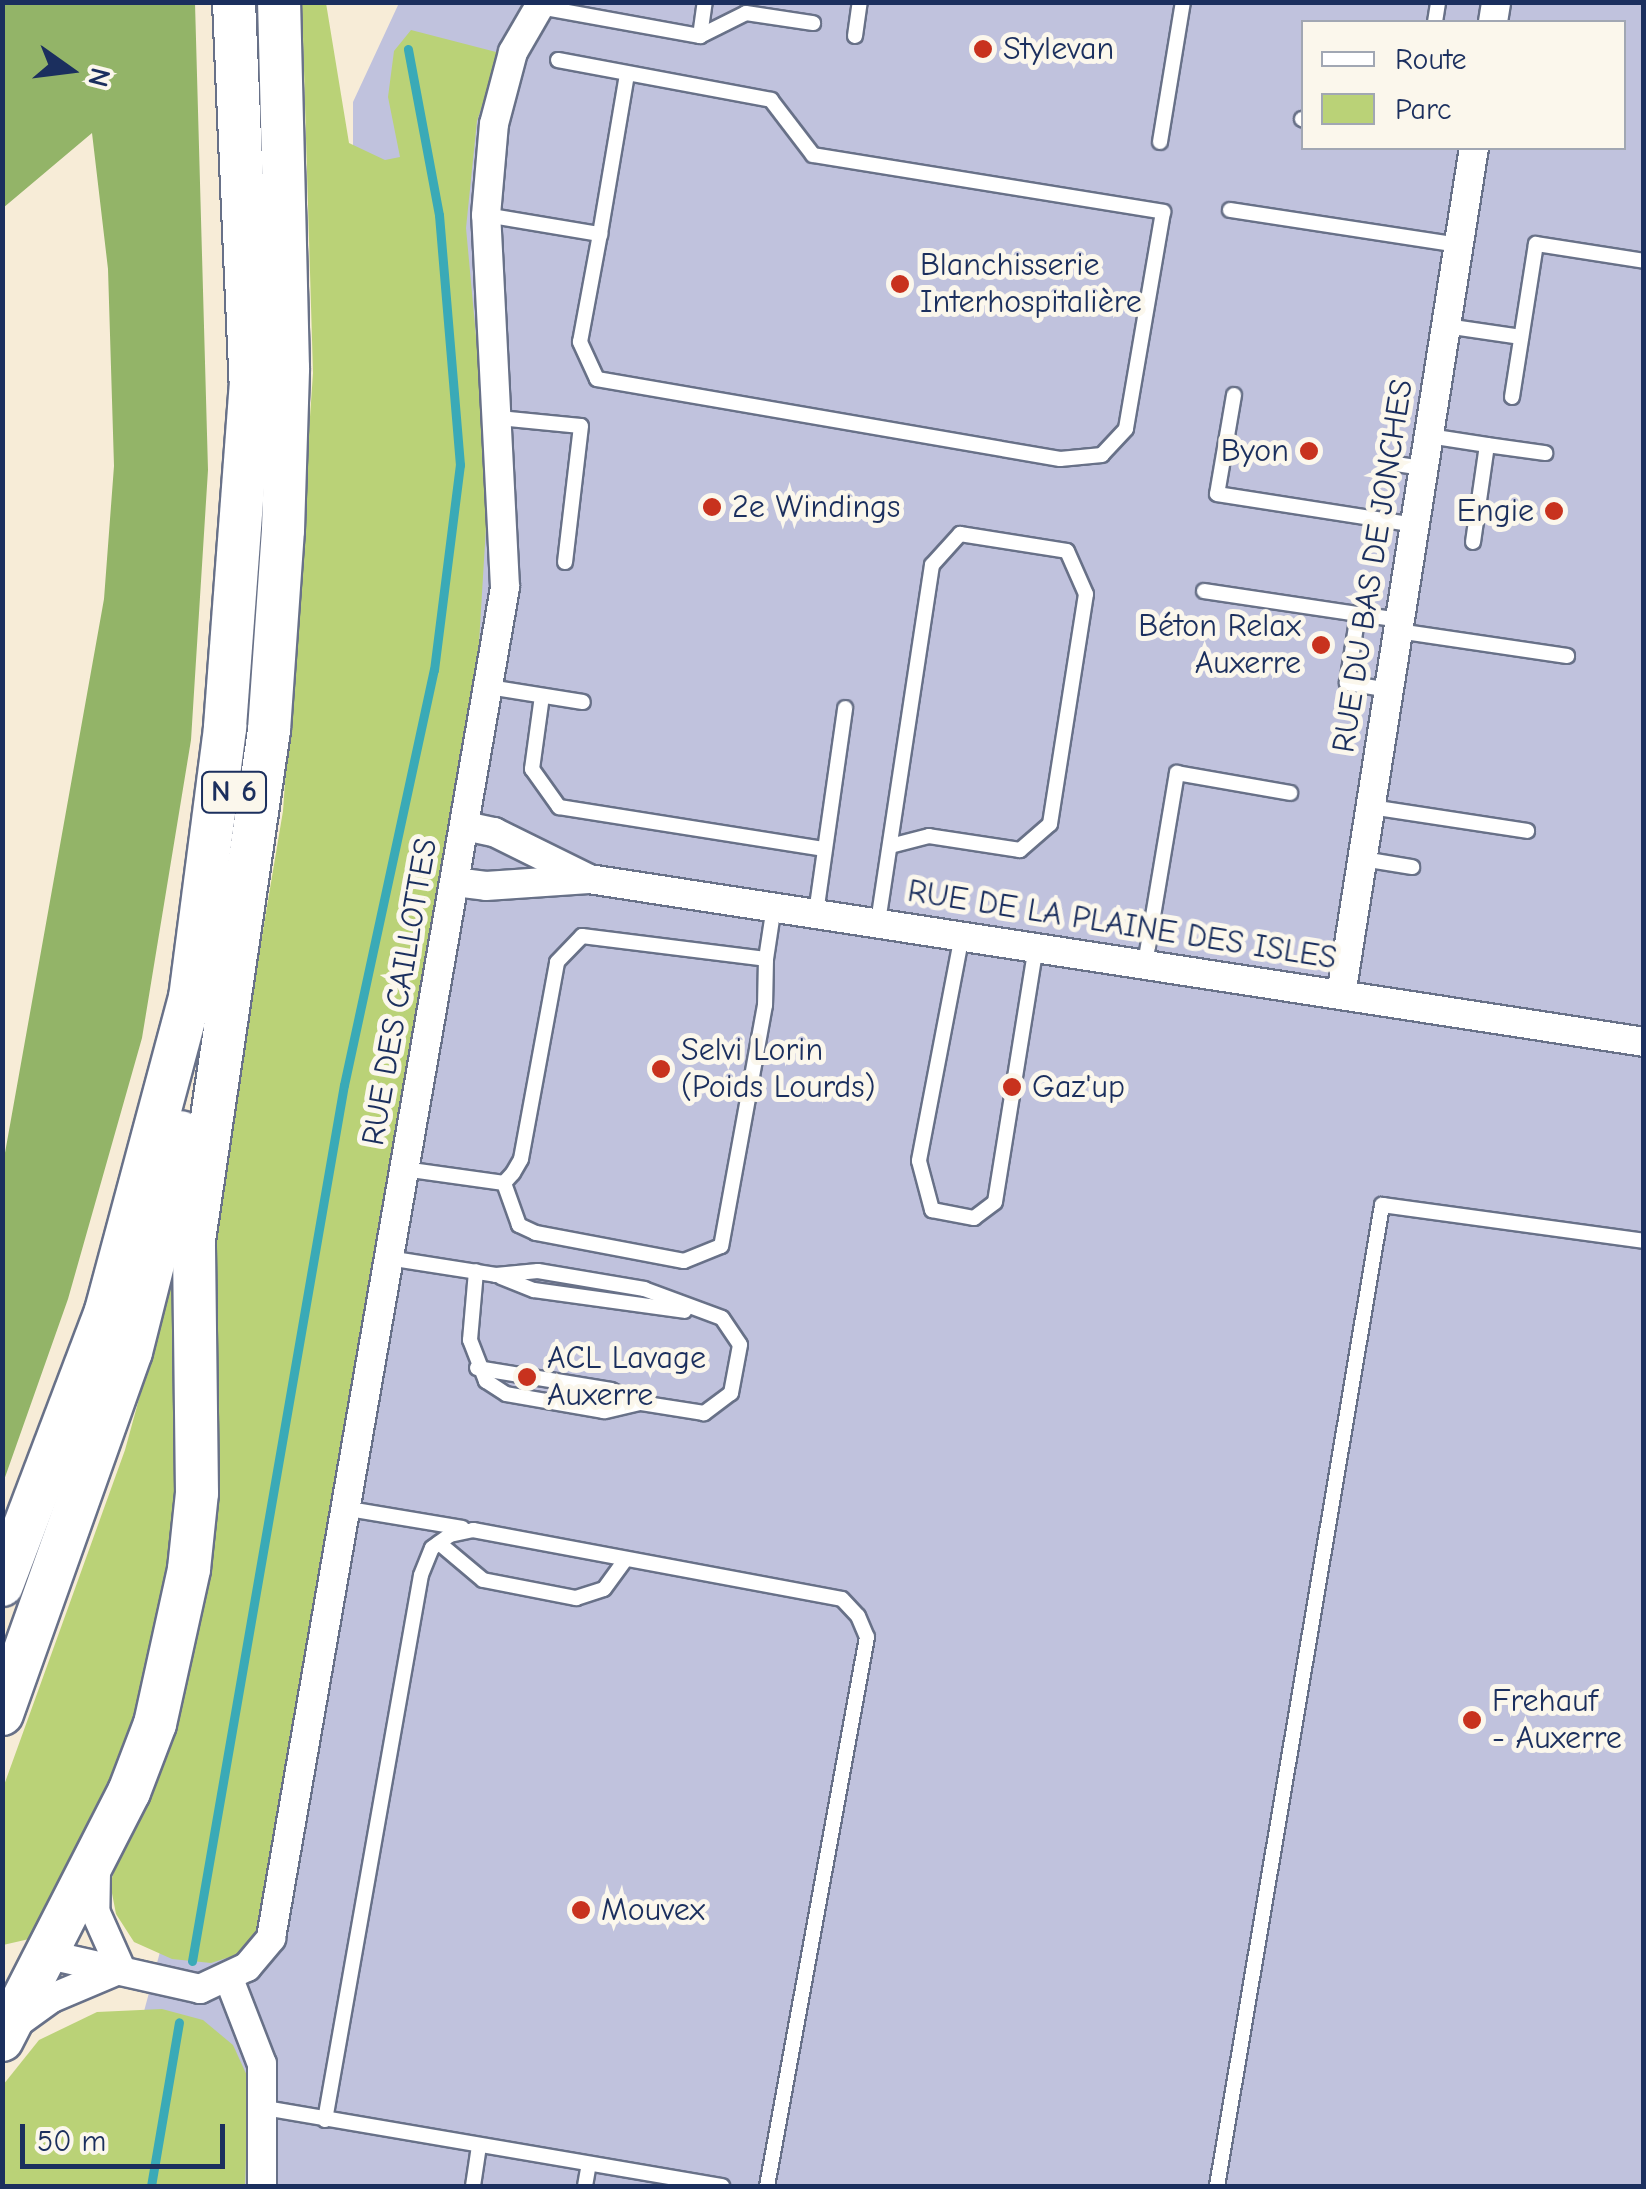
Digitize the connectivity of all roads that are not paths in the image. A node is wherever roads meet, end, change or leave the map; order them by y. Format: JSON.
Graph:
{"nodes":[{"id":1,"x":234,"y":2,"type":"edge"},
{"id":2,"x":279,"y":2,"type":"edge"},
{"id":3,"x":705,"y":2,"type":"edge"},
{"id":4,"x":860,"y":2,"type":"edge"},
{"id":5,"x":1183,"y":2,"type":"edge"},
{"id":6,"x":541,"y":4,"type":"edge"},
{"id":7,"x":813,"y":23,"type":"dead end"},
{"id":8,"x":700,"y":36,"type":"junction"},
{"id":9,"x":855,"y":36,"type":"dead end"},
{"id":10,"x":558,"y":60,"type":"dead end"},
{"id":11,"x":626,"y":74,"type":"junction"},
{"id":12,"x":1160,"y":142,"type":"dead end"},
{"id":13,"x":1473,"y":150,"type":"edge"},
{"id":14,"x":1230,"y":210,"type":"dead end"},
{"id":15,"x":486,"y":215,"type":"junction"},
{"id":16,"x":600,"y":234,"type":"junction"},
{"id":17,"x":1458,"y":245,"type":"junction"},
{"id":18,"x":1644,"y":262,"type":"edge"},
{"id":19,"x":1446,"y":326,"type":"junction"},
{"id":20,"x":1522,"y":337,"type":"junction"},
{"id":21,"x":251,"y":379,"type":"junction"},
{"id":22,"x":1234,"y":395,"type":"dead end"},
{"id":23,"x":1512,"y":397,"type":"dead end"},
{"id":24,"x":499,"y":418,"type":"junction"},
{"id":25,"x":1428,"y":436,"type":"junction"},
{"id":26,"x":1488,"y":445,"type":"junction"},
{"id":27,"x":1545,"y":453,"type":"dead end"},
{"id":28,"x":1390,"y":463,"type":"dead end"},
{"id":29,"x":1424,"y":468,"type":"junction"},
{"id":30,"x":1415,"y":525,"type":"junction"},
{"id":31,"x":1473,"y":542,"type":"dead end"},
{"id":32,"x":565,"y":562,"type":"dead end"},
{"id":33,"x":1204,"y":590,"type":"dead end"},
{"id":34,"x":1358,"y":614,"type":"junction"},
{"id":35,"x":1399,"y":625,"type":"junction"},
{"id":36,"x":1567,"y":656,"type":"dead end"},
{"id":37,"x":489,"y":687,"type":"junction"},
{"id":38,"x":1389,"y":690,"type":"junction"},
{"id":39,"x":542,"y":696,"type":"junction"},
{"id":40,"x":583,"y":702,"type":"dead end"},
{"id":41,"x":846,"y":708,"type":"dead end"},
{"id":42,"x":1290,"y":793,"type":"dead end"},
{"id":43,"x":1371,"y":807,"type":"junction"},
{"id":44,"x":465,"y":826,"type":"junction"},
{"id":45,"x":1527,"y":831,"type":"dead end"},
{"id":46,"x":890,"y":846,"type":"junction"},
{"id":47,"x":825,"y":849,"type":"junction"},
{"id":48,"x":1362,"y":859,"type":"junction"},
{"id":49,"x":1412,"y":867,"type":"dead end"},
{"id":50,"x":589,"y":879,"type":"junction"},
{"id":51,"x":455,"y":882,"type":"junction"},
{"id":52,"x":774,"y":906,"type":"junction"},
{"id":53,"x":816,"y":912,"type":"junction"},
{"id":54,"x":878,"y":922,"type":"junction"},
{"id":55,"x":962,"y":934,"type":"junction"},
{"id":56,"x":1036,"y":948,"type":"junction"},
{"id":57,"x":766,"y":959,"type":"junction"},
{"id":58,"x":1145,"y":964,"type":"junction"},
{"id":59,"x":230,"y":995,"type":"junction"},
{"id":60,"x":1342,"y":995,"type":"junction"},
{"id":61,"x":1642,"y":1035,"type":"edge"},
{"id":62,"x":404,"y":1169,"type":"junction"},
{"id":63,"x":504,"y":1183,"type":"junction"},
{"id":64,"x":168,"y":1201,"type":"junction"},
{"id":65,"x":1644,"y":1241,"type":"edge"},
{"id":66,"x":388,"y":1258,"type":"junction"},
{"id":67,"x":476,"y":1272,"type":"junction"},
{"id":68,"x":477,"y":1368,"type":"junction"},
{"id":69,"x":640,"y":1404,"type":"junction"},
{"id":70,"x":343,"y":1508,"type":"junction"},
{"id":71,"x":473,"y":1530,"type":"junction"},
{"id":72,"x":439,"y":1543,"type":"junction"},
{"id":73,"x":626,"y":1559,"type":"junction"},
{"id":74,"x":2,"y":1586,"type":"edge"},
{"id":75,"x":2,"y":1714,"type":"edge"},
{"id":76,"x":97,"y":1856,"type":"junction"},
{"id":77,"x":45,"y":1954,"type":"junction"},
{"id":78,"x":2,"y":1963,"type":"edge"},
{"id":79,"x":121,"y":1969,"type":"junction"},
{"id":80,"x":230,"y":1979,"type":"junction"},
{"id":81,"x":5,"y":2035,"type":"edge"},
{"id":82,"x":264,"y":2108,"type":"junction"},
{"id":83,"x":325,"y":2120,"type":"junction"},
{"id":84,"x":479,"y":2146,"type":"junction"},
{"id":85,"x":589,"y":2164,"type":"junction"},
{"id":86,"x":262,"y":2186,"type":"edge"},
{"id":87,"x":474,"y":2186,"type":"edge"},
{"id":88,"x":585,"y":2186,"type":"edge"},
{"id":89,"x":722,"y":2186,"type":"edge"},
{"id":90,"x":767,"y":2186,"type":"edge"},
{"id":91,"x":1217,"y":2186,"type":"edge"}],
"edges":[{"from":1,"to":21,"type":"main road","number":"N 6"},
{"from":2,"to":59,"type":"main road","number":"N 6"},
{"from":3,"to":8,"type":"lane"},
{"from":4,"to":9,"type":"lane"},
{"from":5,"to":12,"type":"lane"},
{"from":6,"to":8,"type":"lane"},
{"from":6,"to":15,"type":"street","name":"RUE DES CAILLOTTES"},
{"from":7,"to":8,"type":"lane"},
{"from":10,"to":11,"type":"lane"},
{"from":11,"to":16,"type":"lane"},
{"from":11,"to":16,"type":"lane"},
{"from":13,"to":17,"type":"street","name":"RUE DU BAS DE JONCHES"},
{"from":14,"to":17,"type":"lane"},
{"from":15,"to":16,"type":"lane"},
{"from":15,"to":24,"type":"street","name":"RUE DES CAILLOTTES"},
{"from":17,"to":19,"type":"street","name":"RUE DU BAS DE JONCHES"},
{"from":18,"to":20,"type":"lane"},
{"from":19,"to":20,"type":"lane"},
{"from":19,"to":25,"type":"street","name":"RUE DU BAS DE JONCHES"},
{"from":20,"to":23,"type":"lane"},
{"from":21,"to":64,"type":"main road","number":"N 6"},
{"from":21,"to":74,"type":"main road"},
{"from":22,"to":30,"type":"lane"},
{"from":24,"to":32,"type":"lane"},
{"from":24,"to":37,"type":"street","name":"RUE DES CAILLOTTES"},
{"from":25,"to":26,"type":"lane"},
{"from":25,"to":29,"type":"street","name":"RUE DU BAS DE JONCHES"},
{"from":26,"to":27,"type":"lane"},
{"from":26,"to":31,"type":"lane"},
{"from":28,"to":29,"type":"lane"},
{"from":29,"to":30,"type":"street","name":"RUE DU BAS DE JONCHES"},
{"from":30,"to":35,"type":"street","name":"RUE DU BAS DE JONCHES"},
{"from":33,"to":34,"type":"lane"},
{"from":34,"to":35,"type":"lane"},
{"from":34,"to":38,"type":"lane"},
{"from":35,"to":36,"type":"lane"},
{"from":35,"to":38,"type":"street","name":"RUE DU BAS DE JONCHES"},
{"from":37,"to":39,"type":"lane"},
{"from":37,"to":44,"type":"street","name":"RUE DES CAILLOTTES"},
{"from":38,"to":43,"type":"street","name":"RUE DU BAS DE JONCHES"},
{"from":39,"to":40,"type":"lane"},
{"from":39,"to":47,"type":"lane"},
{"from":41,"to":47,"type":"lane"},
{"from":42,"to":58,"type":"lane"},
{"from":43,"to":45,"type":"lane"},
{"from":43,"to":48,"type":"street","name":"RUE DU BAS DE JONCHES"},
{"from":44,"to":50,"type":"street","name":"RUE DE LA PLAINE DES ISLES"},
{"from":44,"to":51,"type":"street","name":"RUE DES CAILLOTTES"},
{"from":46,"to":46,"type":"lane"},
{"from":46,"to":54,"type":"lane"},
{"from":47,"to":53,"type":"lane"},
{"from":48,"to":49,"type":"lane"},
{"from":48,"to":60,"type":"street","name":"RUE DU BAS DE JONCHES"},
{"from":50,"to":51,"type":"street","name":"RUE DE LA PLAINE DES ISLES"},
{"from":50,"to":52,"type":"street","name":"RUE DE LA PLAINE DES ISLES"},
{"from":51,"to":62,"type":"street","name":"RUE DES CAILLOTTES"},
{"from":52,"to":53,"type":"street","name":"RUE DE LA PLAINE DES ISLES"},
{"from":52,"to":57,"type":"lane"},
{"from":53,"to":54,"type":"street","name":"RUE DE LA PLAINE DES ISLES"},
{"from":54,"to":55,"type":"street","name":"RUE DE LA PLAINE DES ISLES"},
{"from":55,"to":56,"type":"street","name":"RUE DE LA PLAINE DES ISLES"},
{"from":55,"to":56,"type":"lane"},
{"from":56,"to":58,"type":"street","name":"RUE DE LA PLAINE DES ISLES"},
{"from":57,"to":63,"type":"lane"},
{"from":57,"to":63,"type":"lane"},
{"from":58,"to":60,"type":"street","name":"RUE DE LA PLAINE DES ISLES"},
{"from":59,"to":64,"type":"main road","number":"N 6"},
{"from":59,"to":76,"type":"main road"},
{"from":60,"to":61,"type":"street","name":"RUE DE LA PLAINE DES ISLES"},
{"from":62,"to":63,"type":"lane"},
{"from":62,"to":66,"type":"street","name":"RUE DES CAILLOTTES"},
{"from":64,"to":75,"type":"main road","number":"N 6"},
{"from":65,"to":91,"type":"lane"},
{"from":66,"to":67,"type":"lane"},
{"from":66,"to":70,"type":"street","name":"RUE DES CAILLOTTES"},
{"from":67,"to":68,"type":"lane"},
{"from":67,"to":69,"type":"lane"},
{"from":68,"to":69,"type":"lane"},
{"from":68,"to":69,"type":"lane"},
{"from":70,"to":71,"type":"lane"},
{"from":70,"to":80,"type":"street","name":"RUE DES CAILLOTTES"},
{"from":71,"to":72,"type":"lane"},
{"from":71,"to":73,"type":"lane"},
{"from":72,"to":73,"type":"lane"},
{"from":72,"to":83,"type":"lane"},
{"from":73,"to":90,"type":"lane"},
{"from":76,"to":77,"type":"main road"},
{"from":76,"to":79,"type":"street"},
{"from":77,"to":78,"type":"main road"},
{"from":77,"to":79,"type":"street"},
{"from":77,"to":81,"type":"main road"},
{"from":79,"to":80,"type":"street"},
{"from":79,"to":81,"type":"street"},
{"from":80,"to":82,"type":"street"},
{"from":82,"to":83,"type":"lane"},
{"from":82,"to":86,"type":"street"},
{"from":83,"to":84,"type":"lane"},
{"from":84,"to":85,"type":"lane"},
{"from":84,"to":87,"type":"lane"},
{"from":85,"to":88,"type":"lane"},
{"from":85,"to":89,"type":"lane"}]}
